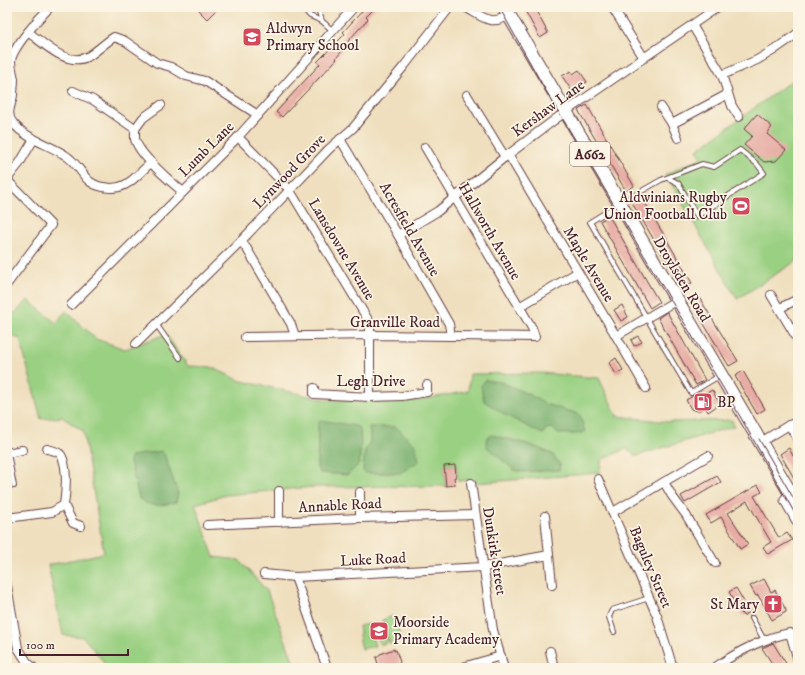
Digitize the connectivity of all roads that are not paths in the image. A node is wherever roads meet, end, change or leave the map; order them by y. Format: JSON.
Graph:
{"nodes":[{"id":1,"x":50,"y":7,"type":"edge"},
{"id":2,"x":302,"y":7,"type":"edge"},
{"id":3,"x":315,"y":7,"type":"edge"},
{"id":4,"x":354,"y":7,"type":"edge"},
{"id":5,"x":450,"y":7,"type":"edge"},
{"id":6,"x":465,"y":7,"type":"edge"},
{"id":7,"x":612,"y":7,"type":"edge"},
{"id":8,"x":718,"y":7,"type":"edge"},
{"id":9,"x":506,"y":11,"type":"edge"},
{"id":10,"x":322,"y":21,"type":"junction"},
{"id":11,"x":692,"y":25,"type":"junction"},
{"id":12,"x":28,"y":32,"type":"junction"},
{"id":13,"x":333,"y":32,"type":"junction"},
{"id":14,"x":798,"y":33,"type":"edge"},
{"id":15,"x":644,"y":58,"type":"junction"},
{"id":16,"x":722,"y":75,"type":"junction"},
{"id":17,"x":73,"y":91,"type":"dead end"},
{"id":18,"x":728,"y":94,"type":"junction"},
{"id":19,"x":467,"y":95,"type":"dead end"},
{"id":20,"x":161,"y":105,"type":"dead end"},
{"id":21,"x":661,"y":107,"type":"dead end"},
{"id":22,"x":8,"y":108,"type":"edge"},
{"id":23,"x":565,"y":112,"type":"junction"},
{"id":24,"x":258,"y":115,"type":"junction"},
{"id":25,"x":739,"y":117,"type":"dead end"},
{"id":26,"x":672,"y":124,"type":"junction"},
{"id":27,"x":135,"y":129,"type":"junction"},
{"id":28,"x":238,"y":137,"type":"junction"},
{"id":29,"x":678,"y":138,"type":"dead end"},
{"id":30,"x":34,"y":139,"type":"junction"},
{"id":31,"x":340,"y":139,"type":"junction"},
{"id":32,"x":425,"y":147,"type":"dead end"},
{"id":33,"x":507,"y":155,"type":"junction"},
{"id":34,"x":152,"y":162,"type":"junction"},
{"id":35,"x":668,"y":178,"type":"junction"},
{"id":36,"x":7,"y":180,"type":"edge"},
{"id":37,"x":289,"y":189,"type":"junction"},
{"id":38,"x":183,"y":192,"type":"junction"},
{"id":39,"x":454,"y":198,"type":"junction"},
{"id":40,"x":619,"y":204,"type":"junction"},
{"id":41,"x":398,"y":235,"type":"junction"},
{"id":42,"x":241,"y":242,"type":"junction"},
{"id":43,"x":578,"y":272,"type":"junction"},
{"id":44,"x":7,"y":284,"type":"edge"},
{"id":45,"x":771,"y":295,"type":"dead end"},
{"id":46,"x":798,"y":299,"type":"edge"},
{"id":47,"x":676,"y":300,"type":"junction"},
{"id":48,"x":71,"y":305,"type":"dead end"},
{"id":49,"x":519,"y":307,"type":"junction"},
{"id":50,"x":780,"y":308,"type":"junction"},
{"id":51,"x":646,"y":318,"type":"junction"},
{"id":52,"x":156,"y":324,"type":"junction"},
{"id":53,"x":532,"y":328,"type":"joint"},
{"id":54,"x":371,"y":335,"type":"junction"},
{"id":55,"x":295,"y":336,"type":"junction"},
{"id":56,"x":451,"y":336,"type":"junction"},
{"id":57,"x":616,"y":336,"type":"junction"},
{"id":58,"x":245,"y":337,"type":"dead end"},
{"id":59,"x":798,"y":340,"type":"edge"},
{"id":60,"x":136,"y":344,"type":"dead end"},
{"id":61,"x":180,"y":358,"type":"dead end"},
{"id":62,"x":721,"y":375,"type":"junction"},
{"id":63,"x":427,"y":385,"type":"dead end"},
{"id":64,"x":314,"y":388,"type":"dead end"},
{"id":65,"x":646,"y":388,"type":"dead end"},
{"id":66,"x":370,"y":397,"type":"junction"},
{"id":67,"x":798,"y":422,"type":"edge"},
{"id":68,"x":789,"y":425,"type":"junction"},
{"id":69,"x":798,"y":440,"type":"edge"},
{"id":70,"x":761,"y":442,"type":"junction"},
{"id":71,"x":22,"y":450,"type":"dead end"},
{"id":72,"x":47,"y":450,"type":"dead end"},
{"id":73,"x":8,"y":453,"type":"edge"},
{"id":74,"x":708,"y":456,"type":"dead end"},
{"id":75,"x":598,"y":479,"type":"dead end"},
{"id":76,"x":664,"y":482,"type":"junction"},
{"id":77,"x":471,"y":483,"type":"dead end"},
{"id":78,"x":14,"y":486,"type":"dead end"},
{"id":79,"x":279,"y":491,"type":"dead end"},
{"id":80,"x":360,"y":492,"type":"dead end"},
{"id":81,"x":64,"y":505,"type":"junction"},
{"id":82,"x":798,"y":506,"type":"edge"},
{"id":83,"x":613,"y":512,"type":"junction"},
{"id":84,"x":475,"y":515,"type":"junction"},
{"id":85,"x":545,"y":516,"type":"dead end"},
{"id":86,"x":7,"y":518,"type":"edge"},
{"id":87,"x":360,"y":518,"type":"junction"},
{"id":88,"x":798,"y":519,"type":"edge"},
{"id":89,"x":279,"y":522,"type":"junction"},
{"id":90,"x":207,"y":525,"type":"dead end"},
{"id":91,"x":81,"y":526,"type":"dead end"},
{"id":92,"x":549,"y":555,"type":"junction"},
{"id":93,"x":715,"y":563,"type":"dead end"},
{"id":94,"x":483,"y":567,"type":"junction"},
{"id":95,"x":264,"y":574,"type":"dead end"},
{"id":96,"x":295,"y":577,"type":"junction"},
{"id":97,"x":552,"y":585,"type":"dead end"},
{"id":98,"x":7,"y":586,"type":"edge"},
{"id":99,"x":649,"y":598,"type":"junction"},
{"id":100,"x":752,"y":618,"type":"dead end"},
{"id":101,"x":614,"y":632,"type":"dead end"},
{"id":102,"x":764,"y":640,"type":"junction"},
{"id":103,"x":550,"y":652,"type":"dead end"},
{"id":104,"x":501,"y":656,"type":"junction"},
{"id":105,"x":798,"y":660,"type":"edge"},
{"id":106,"x":463,"y":667,"type":"dead end"},
{"id":107,"x":34,"y":668,"type":"edge"},
{"id":108,"x":326,"y":668,"type":"edge"},
{"id":109,"x":504,"y":668,"type":"edge"},
{"id":110,"x":554,"y":668,"type":"edge"},
{"id":111,"x":673,"y":668,"type":"edge"},
{"id":112,"x":714,"y":668,"type":"edge"}],
"edges":[{"from":1,"to":12,"type":"street"},
{"from":2,"to":10,"type":"lane"},
{"from":3,"to":10,"type":"lane"},
{"from":4,"to":13,"type":"street","name":"Lumb Lane"},
{"from":5,"to":31,"type":"street","name":"Lynwood Grove"},
{"from":6,"to":9,"type":"street"},
{"from":7,"to":15,"type":"street"},
{"from":8,"to":11,"type":"street","name":"Kershaw Lane"},
{"from":9,"to":23,"type":"main road","name":"Droylsden Road","number":"A662"},
{"from":10,"to":13,"type":"lane"},
{"from":11,"to":15,"type":"street","name":"Kershaw Lane"},
{"from":11,"to":16,"type":"street"},
{"from":12,"to":22,"type":"street"},
{"from":12,"to":24,"type":"street"},
{"from":13,"to":24,"type":"street","name":"Lumb Lane"},
{"from":14,"to":16,"type":"street"},
{"from":15,"to":23,"type":"street","name":"Kershaw Lane"},
{"from":16,"to":18,"type":"street"},
{"from":17,"to":27,"type":"street"},
{"from":18,"to":25,"type":"street"},
{"from":18,"to":26,"type":"street"},
{"from":19,"to":33,"type":"street","name":"Maple Avenue"},
{"from":20,"to":27,"type":"street"},
{"from":21,"to":26,"type":"street"},
{"from":22,"to":30,"type":"street"},
{"from":23,"to":33,"type":"street","name":"Kershaw Lane"},
{"from":23,"to":40,"type":"main road","name":"Droylsden Road","number":"A662"},
{"from":24,"to":28,"type":"street","name":"Lumb Lane"},
{"from":26,"to":29,"type":"street"},
{"from":27,"to":34,"type":"street"},
{"from":28,"to":37,"type":"street","name":"Lansdowne Avenue"},
{"from":28,"to":38,"type":"street","name":"Lumb Lane"},
{"from":30,"to":34,"type":"street"},
{"from":30,"to":36,"type":"street"},
{"from":31,"to":37,"type":"street","name":"Lynwood Grove"},
{"from":31,"to":41,"type":"street","name":"Acresfield Avenue"},
{"from":32,"to":39,"type":"street","name":"Hallworth Avenue"},
{"from":33,"to":39,"type":"street","name":"Kershaw Lane"},
{"from":33,"to":43,"type":"street","name":"Maple Avenue"},
{"from":34,"to":38,"type":"street"},
{"from":35,"to":35,"type":"lane"},
{"from":35,"to":40,"type":"lane"},
{"from":36,"to":44,"type":"street"},
{"from":37,"to":42,"type":"street","name":"Lynwood Grove"},
{"from":37,"to":54,"type":"street","name":"Lansdowne Avenue"},
{"from":38,"to":48,"type":"street","name":"Lumb Lane"},
{"from":39,"to":41,"type":"street","name":"Kershaw Lane"},
{"from":39,"to":49,"type":"street","name":"Hallworth Avenue"},
{"from":40,"to":47,"type":"main road","name":"Droylsden Road","number":"A662"},
{"from":40,"to":51,"type":"lane"},
{"from":41,"to":56,"type":"street","name":"Acresfield Avenue"},
{"from":42,"to":52,"type":"street","name":"Lynwood Grove"},
{"from":42,"to":55,"type":"street"},
{"from":43,"to":49,"type":"street"},
{"from":43,"to":57,"type":"street","name":"Maple Avenue"},
{"from":45,"to":50,"type":"street"},
{"from":46,"to":50,"type":"street"},
{"from":47,"to":51,"type":"street"},
{"from":47,"to":62,"type":"main road","name":"Droylsden Road","number":"A662"},
{"from":49,"to":53,"type":"street","name":"Hallworth Avenue"},
{"from":50,"to":59,"type":"street"},
{"from":51,"to":57,"type":"street"},
{"from":51,"to":62,"type":"lane"},
{"from":52,"to":60,"type":"street","name":"Lynwood Grove"},
{"from":52,"to":61,"type":"lane"},
{"from":53,"to":56,"type":"street","name":"Granville Road"},
{"from":54,"to":55,"type":"street","name":"Granville Road"},
{"from":54,"to":56,"type":"street","name":"Granville Road"},
{"from":54,"to":66,"type":"street","name":"Lansdowne Avenue"},
{"from":55,"to":58,"type":"street","name":"Granville Road"},
{"from":57,"to":65,"type":"street","name":"Maple Avenue"},
{"from":62,"to":70,"type":"main road","name":"Droylsden Road","number":"A662"},
{"from":63,"to":66,"type":"street","name":"Legh Drive"},
{"from":64,"to":66,"type":"street","name":"Legh Drive"},
{"from":67,"to":68,"type":"street"},
{"from":68,"to":69,"type":"street"},
{"from":68,"to":70,"type":"street"},
{"from":70,"to":82,"type":"main road","number":"A662"},
{"from":70,"to":88,"type":"main road","number":"A662"},
{"from":71,"to":73,"type":"street"},
{"from":72,"to":81,"type":"street"},
{"from":73,"to":78,"type":"lane"},
{"from":74,"to":76,"type":"street"},
{"from":75,"to":83,"type":"street","name":"Baguley Street"},
{"from":76,"to":83,"type":"street"},
{"from":76,"to":93,"type":"street"},
{"from":77,"to":84,"type":"street","name":"Dunkirk Street"},
{"from":79,"to":89,"type":"street"},
{"from":80,"to":87,"type":"street"},
{"from":81,"to":86,"type":"street"},
{"from":81,"to":91,"type":"street"},
{"from":83,"to":99,"type":"street","name":"Baguley Street"},
{"from":84,"to":87,"type":"street","name":"Annable Road"},
{"from":84,"to":94,"type":"street","name":"Dunkirk Street"},
{"from":85,"to":92,"type":"street"},
{"from":87,"to":89,"type":"street","name":"Annable Road"},
{"from":89,"to":90,"type":"street","name":"Annable Road"},
{"from":92,"to":94,"type":"street","name":"Luke Road"},
{"from":92,"to":97,"type":"street"},
{"from":94,"to":96,"type":"street","name":"Luke Road"},
{"from":94,"to":104,"type":"street","name":"Dunkirk Street"},
{"from":95,"to":96,"type":"street","name":"Luke Road"},
{"from":96,"to":108,"type":"street"},
{"from":98,"to":107,"type":"street"},
{"from":99,"to":101,"type":"lane"},
{"from":99,"to":111,"type":"street","name":"Baguley Street"},
{"from":100,"to":102,"type":"lane"},
{"from":102,"to":105,"type":"street"},
{"from":102,"to":112,"type":"street"},
{"from":103,"to":110,"type":"street"},
{"from":104,"to":106,"type":"street"},
{"from":104,"to":109,"type":"street","name":"Dunkirk Street"}]}
